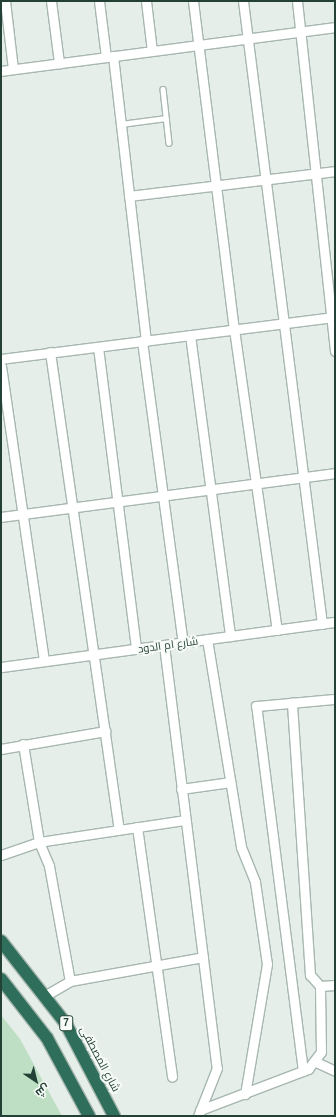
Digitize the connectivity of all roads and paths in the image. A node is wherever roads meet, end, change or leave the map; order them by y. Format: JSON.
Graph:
{"nodes":[{"id":1,"x":5,"y":1,"type":"edge"},
{"id":2,"x":51,"y":1,"type":"edge"},
{"id":3,"x":98,"y":1,"type":"edge"},
{"id":4,"x":146,"y":1,"type":"edge"},
{"id":5,"x":194,"y":1,"type":"edge"},
{"id":6,"x":243,"y":1,"type":"edge"},
{"id":7,"x":297,"y":1,"type":"edge"},
{"id":8,"x":335,"y":27,"type":"edge"},
{"id":9,"x":301,"y":32,"type":"junction"},
{"id":10,"x":248,"y":38,"type":"junction"},
{"id":11,"x":199,"y":45,"type":"junction"},
{"id":12,"x":152,"y":51,"type":"junction"},
{"id":13,"x":110,"y":56,"type":"junction"},
{"id":14,"x":59,"y":63,"type":"junction"},
{"id":15,"x":13,"y":69,"type":"junction"},
{"id":16,"x":1,"y":70,"type":"edge"},
{"id":17,"x":163,"y":89,"type":"dead end"},
{"id":18,"x":166,"y":118,"type":"junction"},
{"id":19,"x":121,"y":124,"type":"junction"},
{"id":20,"x":169,"y":143,"type":"dead end"},
{"id":21,"x":335,"y":171,"type":"edge"},
{"id":22,"x":315,"y":174,"type":"junction"},
{"id":23,"x":265,"y":180,"type":"junction"},
{"id":24,"x":216,"y":185,"type":"junction"},
{"id":25,"x":129,"y":196,"type":"junction"},
{"id":26,"x":332,"y":317,"type":"edge"},
{"id":27,"x":282,"y":323,"type":"junction"},
{"id":28,"x":234,"y":329,"type":"junction"},
{"id":29,"x":190,"y":335,"type":"junction"},
{"id":30,"x":144,"y":341,"type":"junction"},
{"id":31,"x":98,"y":346,"type":"junction"},
{"id":32,"x":335,"y":351,"type":"edge"},
{"id":33,"x":50,"y":352,"type":"junction"},
{"id":34,"x":1,"y":359,"type":"edge"},
{"id":35,"x":1,"y":366,"type":"edge"},
{"id":36,"x":335,"y":473,"type":"edge"},
{"id":37,"x":303,"y":477,"type":"junction"},
{"id":38,"x":256,"y":484,"type":"junction"},
{"id":39,"x":210,"y":490,"type":"junction"},
{"id":40,"x":163,"y":496,"type":"junction"},
{"id":41,"x":118,"y":502,"type":"junction"},
{"id":42,"x":72,"y":508,"type":"junction"},
{"id":43,"x":22,"y":514,"type":"junction"},
{"id":44,"x":1,"y":517,"type":"edge"},
{"id":45,"x":335,"y":622,"type":"edge"},
{"id":46,"x":322,"y":624,"type":"junction"},
{"id":47,"x":277,"y":630,"type":"junction"},
{"id":48,"x":230,"y":636,"type":"junction"},
{"id":49,"x":207,"y":640,"type":"junction"},
{"id":50,"x":183,"y":643,"type":"junction"},
{"id":51,"x":164,"y":645,"type":"junction"},
{"id":52,"x":136,"y":649,"type":"junction"},
{"id":53,"x":94,"y":655,"type":"junction"},
{"id":54,"x":44,"y":661,"type":"junction"},
{"id":55,"x":1,"y":667,"type":"edge"},
{"id":56,"x":335,"y":699,"type":"edge"},
{"id":57,"x":292,"y":703,"type":"junction"},
{"id":58,"x":105,"y":731,"type":"junction"},
{"id":59,"x":23,"y":744,"type":"junction"},
{"id":60,"x":1,"y":749,"type":"edge"},
{"id":61,"x":231,"y":782,"type":"junction"},
{"id":62,"x":181,"y":789,"type":"junction"},
{"id":63,"x":184,"y":820,"type":"junction"},
{"id":64,"x":137,"y":827,"type":"junction"},
{"id":65,"x":119,"y":829,"type":"junction"},
{"id":66,"x":40,"y":842,"type":"junction"},
{"id":67,"x":1,"y":855,"type":"edge"},
{"id":68,"x":1,"y":941,"type":"edge"},
{"id":69,"x":203,"y":958,"type":"junction"},
{"id":70,"x":157,"y":966,"type":"junction"},
{"id":71,"x":1,"y":979,"type":"edge"},
{"id":72,"x":70,"y":981,"type":"junction"},
{"id":73,"x":335,"y":985,"type":"edge"},
{"id":74,"x":320,"y":986,"type":"junction"},
{"id":75,"x":46,"y":995,"type":"junction"},
{"id":76,"x":316,"y":1062,"type":"junction"},
{"id":77,"x":302,"y":1071,"type":"junction"},
{"id":78,"x":335,"y":1071,"type":"edge"},
{"id":79,"x":172,"y":1077,"type":"dead end"},
{"id":80,"x":245,"y":1094,"type":"junction"},
{"id":81,"x":199,"y":1113,"type":"edge"},
{"id":82,"x":89,"y":1116,"type":"edge"},
{"id":83,"x":114,"y":1116,"type":"edge"}],
"edges":[{"from":1,"to":15,"type":"street"},
{"from":2,"to":14,"type":"street"},
{"from":3,"to":13,"type":"street"},
{"from":4,"to":12,"type":"street"},
{"from":5,"to":11,"type":"street"},
{"from":6,"to":10,"type":"street"},
{"from":7,"to":9,"type":"street"},
{"from":8,"to":9,"type":"street"},
{"from":9,"to":10,"type":"street"},
{"from":9,"to":22,"type":"street"},
{"from":10,"to":11,"type":"street"},
{"from":10,"to":23,"type":"street"},
{"from":11,"to":12,"type":"street"},
{"from":11,"to":24,"type":"street"},
{"from":12,"to":13,"type":"street"},
{"from":13,"to":14,"type":"street"},
{"from":13,"to":19,"type":"street"},
{"from":14,"to":15,"type":"street"},
{"from":15,"to":16,"type":"street"},
{"from":17,"to":18,"type":"lane"},
{"from":18,"to":19,"type":"lane"},
{"from":18,"to":20,"type":"lane"},
{"from":19,"to":25,"type":"street"},
{"from":21,"to":22,"type":"street"},
{"from":22,"to":23,"type":"street"},
{"from":22,"to":26,"type":"street"},
{"from":23,"to":24,"type":"street"},
{"from":23,"to":27,"type":"street"},
{"from":24,"to":25,"type":"street"},
{"from":24,"to":28,"type":"street"},
{"from":25,"to":30,"type":"street"},
{"from":26,"to":27,"type":"street"},
{"from":26,"to":32,"type":"street"},
{"from":27,"to":28,"type":"street"},
{"from":27,"to":37,"type":"street"},
{"from":28,"to":29,"type":"street"},
{"from":28,"to":38,"type":"street"},
{"from":29,"to":30,"type":"street"},
{"from":29,"to":39,"type":"street"},
{"from":30,"to":31,"type":"street"},
{"from":30,"to":40,"type":"street"},
{"from":31,"to":33,"type":"street"},
{"from":31,"to":41,"type":"street"},
{"from":33,"to":34,"type":"street"},
{"from":33,"to":42,"type":"street"},
{"from":35,"to":43,"type":"street"},
{"from":36,"to":37,"type":"street"},
{"from":37,"to":38,"type":"street"},
{"from":37,"to":46,"type":"street"},
{"from":38,"to":39,"type":"street"},
{"from":38,"to":47,"type":"street"},
{"from":39,"to":40,"type":"street"},
{"from":39,"to":48,"type":"street"},
{"from":40,"to":41,"type":"street"},
{"from":40,"to":50,"type":"street"},
{"from":41,"to":42,"type":"street"},
{"from":41,"to":52,"type":"street"},
{"from":42,"to":43,"type":"street"},
{"from":42,"to":53,"type":"street"},
{"from":43,"to":44,"type":"street"},
{"from":43,"to":54,"type":"street"},
{"from":45,"to":46,"type":"street","name":"شارع ام الدود"},
{"from":46,"to":47,"type":"street","name":"شارع ام الدود"},
{"from":47,"to":48,"type":"street","name":"شارع ام الدود"},
{"from":48,"to":49,"type":"street","name":"شارع ام الدود"},
{"from":49,"to":50,"type":"street","name":"شارع ام الدود"},
{"from":49,"to":61,"type":"street"},
{"from":50,"to":51,"type":"street","name":"شارع ام الدود"},
{"from":51,"to":52,"type":"street","name":"شارع ام الدود"},
{"from":51,"to":62,"type":"street"},
{"from":52,"to":53,"type":"street","name":"شارع ام الدود"},
{"from":53,"to":54,"type":"street","name":"شارع ام الدود"},
{"from":53,"to":58,"type":"street"},
{"from":54,"to":55,"type":"street","name":"شارع ام الدود"},
{"from":56,"to":57,"type":"street"},
{"from":57,"to":74,"type":"street"},
{"from":57,"to":77,"type":"street"},
{"from":58,"to":59,"type":"street"},
{"from":58,"to":65,"type":"street"},
{"from":59,"to":60,"type":"street"},
{"from":59,"to":66,"type":"street"},
{"from":61,"to":62,"type":"street"},
{"from":61,"to":80,"type":"street"},
{"from":62,"to":63,"type":"street"},
{"from":63,"to":64,"type":"street"},
{"from":63,"to":69,"type":"street"},
{"from":64,"to":65,"type":"street"},
{"from":64,"to":70,"type":"street"},
{"from":65,"to":66,"type":"street"},
{"from":66,"to":67,"type":"street"},
{"from":66,"to":72,"type":"street"},
{"from":68,"to":75,"type":"highway","name":"شارع المصطفى","number":"7"},
{"from":69,"to":70,"type":"street"},
{"from":69,"to":81,"type":"street"},
{"from":70,"to":72,"type":"street"},
{"from":70,"to":79,"type":"street"},
{"from":71,"to":82,"type":"highway","number":"7"},
{"from":72,"to":75,"type":"street"},
{"from":73,"to":74,"type":"street"},
{"from":74,"to":76,"type":"street"},
{"from":75,"to":83,"type":"highway","name":"شارع المصطفى","number":"7"},
{"from":76,"to":77,"type":"street"},
{"from":76,"to":78,"type":"street"},
{"from":77,"to":80,"type":"street"},
{"from":80,"to":81,"type":"street"}]}
